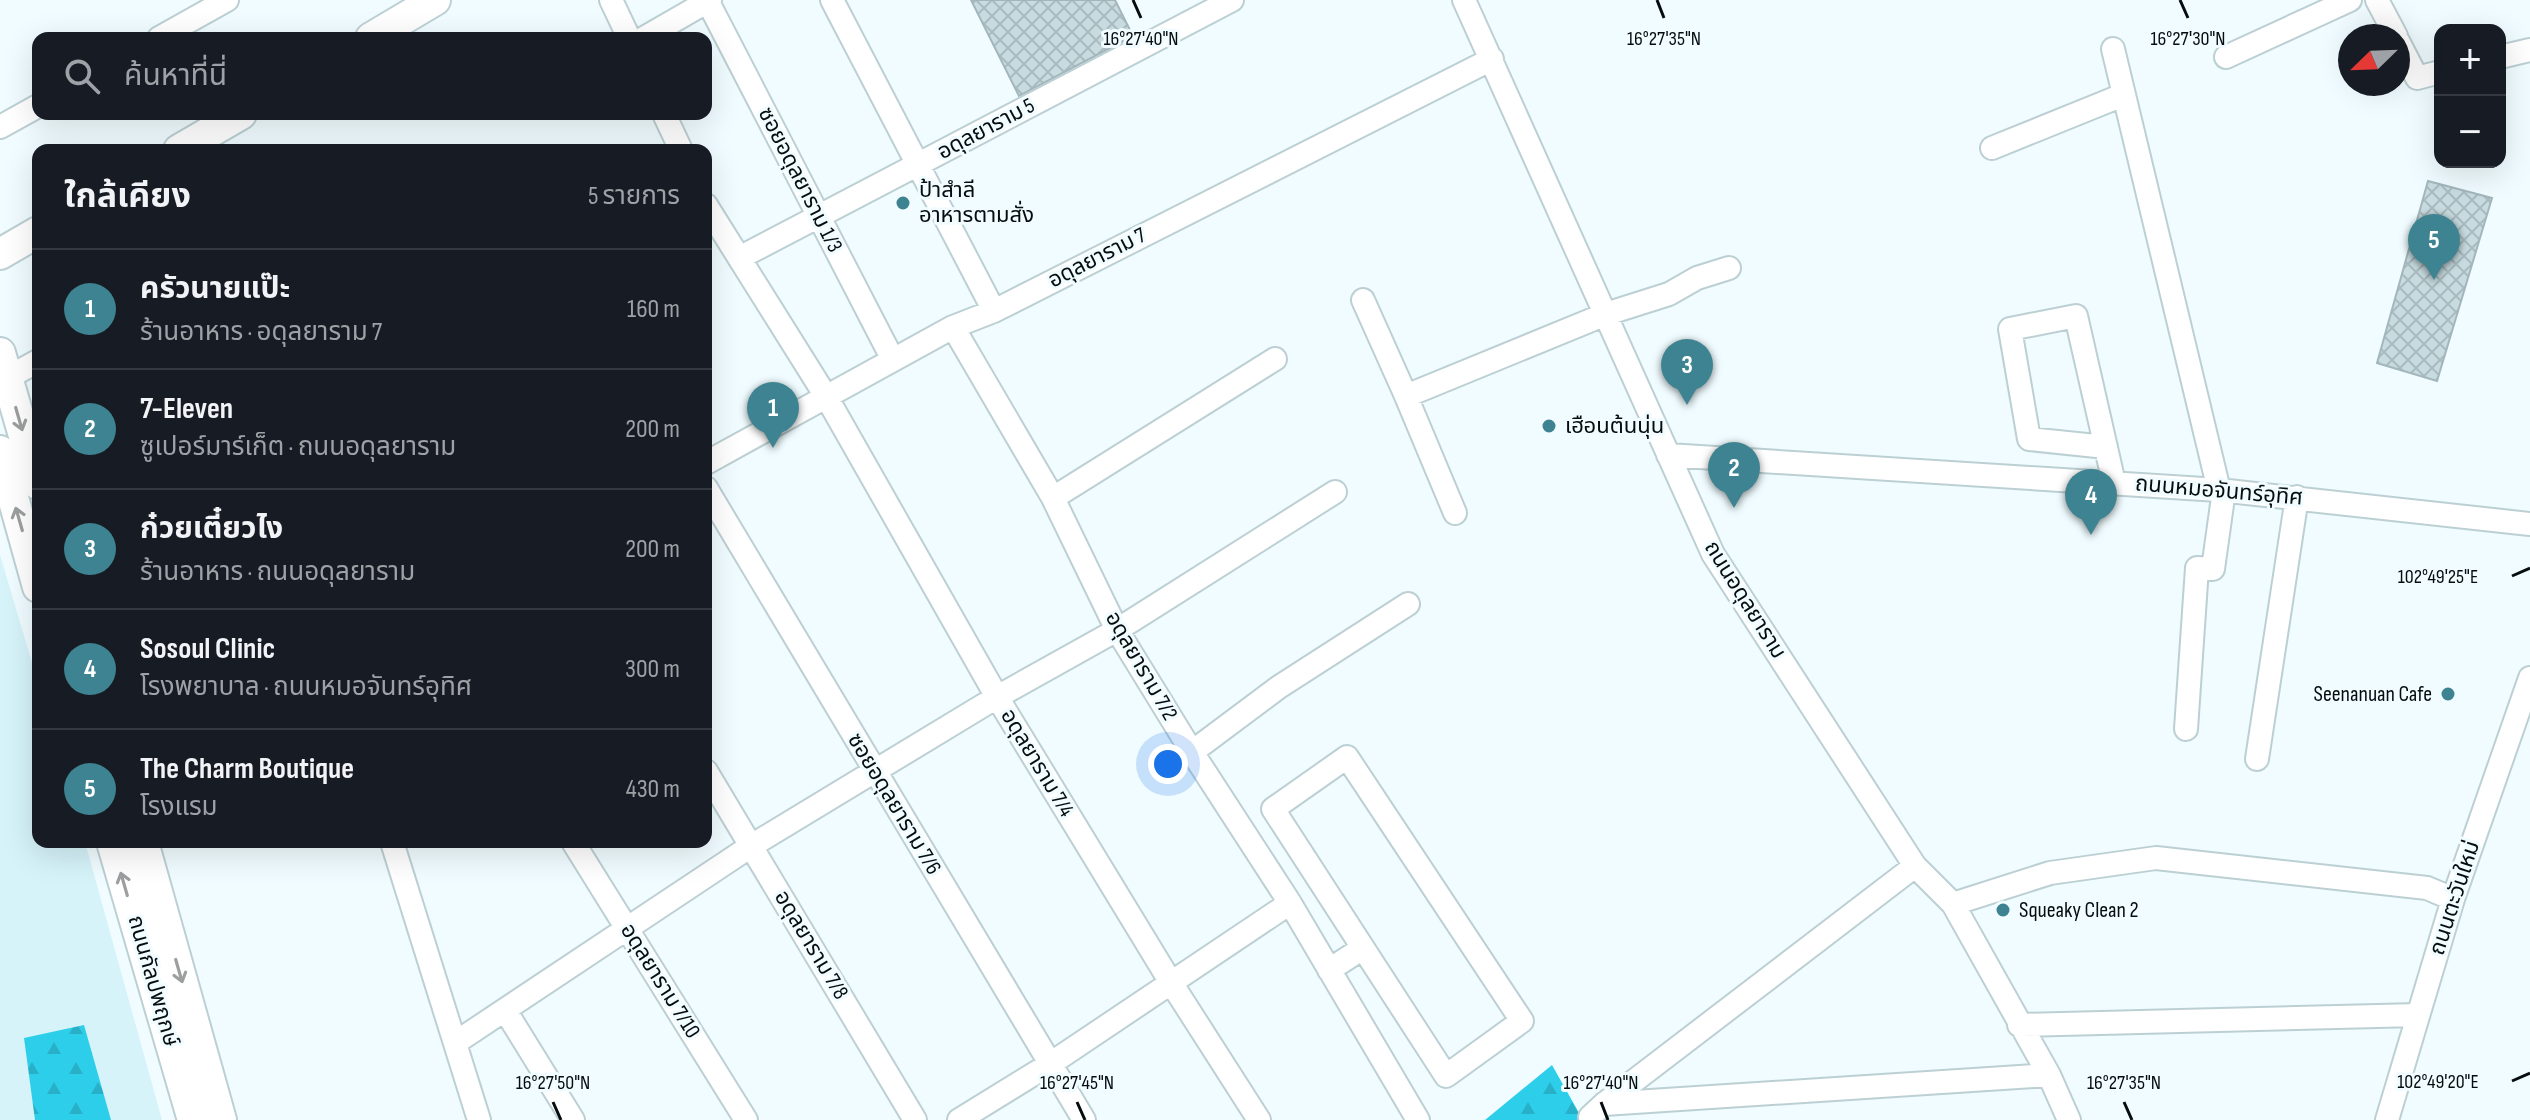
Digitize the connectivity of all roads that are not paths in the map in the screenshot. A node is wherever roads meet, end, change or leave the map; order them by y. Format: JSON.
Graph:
{"nodes":[{"id":1,"x":227,"y":0,"type":"edge"},
{"id":2,"x":611,"y":0,"type":"edge"},
{"id":3,"x":708,"y":0,"type":"edge"},
{"id":4,"x":832,"y":0,"type":"edge"},
{"id":5,"x":1232,"y":0,"type":"edge"},
{"id":6,"x":1464,"y":0,"type":"edge"},
{"id":7,"x":2350,"y":0,"type":"edge"},
{"id":8,"x":2377,"y":0,"type":"edge"},
{"id":9,"x":423,"y":3,"type":"edge"},
{"id":10,"x":2390,"y":24,"type":"edge"},
{"id":11,"x":170,"y":32,"type":"edge"},
{"id":12,"x":380,"y":32,"type":"edge"},
{"id":13,"x":626,"y":32,"type":"edge"},
{"id":14,"x":654,"y":32,"type":"edge"},
{"id":15,"x":2113,"y":49,"type":"dead end"},
{"id":16,"x":2530,"y":50,"type":"edge"},
{"id":17,"x":2506,"y":56,"type":"edge"},
{"id":18,"x":2226,"y":57,"type":"dead end"},
{"id":19,"x":1492,"y":59,"type":"junction"},
{"id":20,"x":2410,"y":64,"type":"edge"},
{"id":21,"x":2434,"y":74,"type":"edge"},
{"id":22,"x":2123,"y":95,"type":"junction"},
{"id":23,"x":32,"y":109,"type":"edge"},
{"id":24,"x":231,"y":120,"type":"edge"},
{"id":25,"x":667,"y":120,"type":"edge"},
{"id":26,"x":0,"y":127,"type":"edge"},
{"id":27,"x":189,"y":144,"type":"edge"},
{"id":28,"x":678,"y":144,"type":"edge"},
{"id":29,"x":1992,"y":148,"type":"dead end"},
{"id":30,"x":918,"y":165,"type":"junction"},
{"id":31,"x":819,"y":216,"type":"junction"},
{"id":32,"x":712,"y":218,"type":"edge"},
{"id":33,"x":32,"y":235,"type":"edge"},
{"id":34,"x":0,"y":254,"type":"edge"},
{"id":35,"x":739,"y":258,"type":"junction"},
{"id":36,"x":1729,"y":268,"type":"dead end"},
{"id":37,"x":1363,"y":300,"type":"dead end"},
{"id":38,"x":994,"y":311,"type":"junction"},
{"id":39,"x":1606,"y":314,"type":"junction"},
{"id":40,"x":953,"y":327,"type":"junction"},
{"id":41,"x":1275,"y":359,"type":"dead end"},
{"id":42,"x":893,"y":360,"type":"junction"},
{"id":43,"x":32,"y":362,"type":"edge"},
{"id":44,"x":4,"y":366,"type":"edge"},
{"id":45,"x":1406,"y":396,"type":"junction"},
{"id":46,"x":827,"y":398,"type":"junction"},
{"id":47,"x":2106,"y":447,"type":"junction"},
{"id":48,"x":0,"y":451,"type":"edge"},
{"id":49,"x":1668,"y":455,"type":"junction"},
{"id":50,"x":712,"y":460,"type":"edge"},
{"id":51,"x":32,"y":463,"type":"edge"},
{"id":52,"x":2114,"y":483,"type":"junction"},
{"id":53,"x":2222,"y":490,"type":"junction"},
{"id":54,"x":1335,"y":492,"type":"dead end"},
{"id":55,"x":2297,"y":497,"type":"junction"},
{"id":56,"x":712,"y":498,"type":"edge"},
{"id":57,"x":1053,"y":498,"type":"junction"},
{"id":58,"x":1455,"y":513,"type":"dead end"},
{"id":59,"x":2530,"y":524,"type":"edge"},
{"id":60,"x":32,"y":566,"type":"edge"},
{"id":61,"x":1408,"y":604,"type":"dead end"},
{"id":62,"x":1117,"y":630,"type":"junction"},
{"id":63,"x":2530,"y":678,"type":"edge"},
{"id":64,"x":997,"y":697,"type":"junction"},
{"id":65,"x":2186,"y":729,"type":"dead end"},
{"id":66,"x":1192,"y":752,"type":"junction"},
{"id":67,"x":2257,"y":759,"type":"dead end"},
{"id":68,"x":874,"y":772,"type":"junction"},
{"id":69,"x":712,"y":781,"type":"edge"},
{"id":70,"x":751,"y":846,"type":"junction"},
{"id":71,"x":114,"y":848,"type":"edge"},
{"id":72,"x":145,"y":848,"type":"edge"},
{"id":73,"x":394,"y":848,"type":"edge"},
{"id":74,"x":577,"y":848,"type":"edge"},
{"id":75,"x":1915,"y":866,"type":"junction"},
{"id":76,"x":2453,"y":899,"type":"junction"},
{"id":77,"x":1290,"y":903,"type":"junction"},
{"id":78,"x":1953,"y":904,"type":"junction"},
{"id":79,"x":628,"y":929,"type":"junction"},
{"id":80,"x":1363,"y":948,"type":"junction"},
{"id":81,"x":1329,"y":970,"type":"junction"},
{"id":82,"x":1170,"y":981,"type":"junction"},
{"id":83,"x":505,"y":1010,"type":"junction"},
{"id":84,"x":2418,"y":1015,"type":"junction"},
{"id":85,"x":2019,"y":1025,"type":"junction"},
{"id":86,"x":455,"y":1043,"type":"junction"},
{"id":87,"x":1050,"y":1064,"type":"junction"},
{"id":88,"x":2049,"y":1075,"type":"junction"},
{"id":89,"x":1598,"y":1112,"type":"edge"},
{"id":90,"x":193,"y":1120,"type":"edge"},
{"id":91,"x":221,"y":1120,"type":"edge"},
{"id":92,"x":479,"y":1120,"type":"edge"},
{"id":93,"x":573,"y":1120,"type":"edge"},
{"id":94,"x":746,"y":1120,"type":"edge"},
{"id":95,"x":915,"y":1120,"type":"edge"},
{"id":96,"x":959,"y":1120,"type":"edge"},
{"id":97,"x":1084,"y":1120,"type":"edge"},
{"id":98,"x":1259,"y":1120,"type":"edge"},
{"id":99,"x":1418,"y":1120,"type":"edge"},
{"id":100,"x":2069,"y":1120,"type":"edge"},
{"id":101,"x":2387,"y":1120,"type":"edge"}],
"edges":[{"from":1,"to":11,"type":"street"},
{"from":2,"to":13,"type":"street"},
{"from":3,"to":14,"type":"street"},
{"from":3,"to":31,"type":"street","name":"ซอยอดุลยาราม 1/3"},
{"from":4,"to":30,"type":"street"},
{"from":5,"to":30,"type":"street","name":"อดุลยาราม 5"},
{"from":6,"to":19,"type":"street","name":"ถนนอดุลยาราม"},
{"from":7,"to":18,"type":"street"},
{"from":8,"to":10,"type":"street"},
{"from":9,"to":12,"type":"main road"},
{"from":15,"to":22,"type":"street"},
{"from":16,"to":17,"type":"street"},
{"from":19,"to":38,"type":"street","name":"อดุลยาราม 7"},
{"from":19,"to":39,"type":"street","name":"ถนนอดุลยาราม"},
{"from":20,"to":21,"type":"street"},
{"from":22,"to":29,"type":"street"},
{"from":22,"to":53,"type":"street"},
{"from":23,"to":26,"type":"street"},
{"from":24,"to":27,"type":"main road"},
{"from":25,"to":28,"type":"street"},
{"from":30,"to":31,"type":"street","name":"อดุลยาราม 5"},
{"from":30,"to":38,"type":"street"},
{"from":31,"to":35,"type":"street","name":"อดุลยาราม 5"},
{"from":31,"to":42,"type":"street","name":"ซอยอดุลยาราม 1/3"},
{"from":32,"to":35,"type":"street","name":"อดุลยาราม 7/4"},
{"from":33,"to":34,"type":"main road"},
{"from":35,"to":46,"type":"street","name":"อดุลยาราม 7/4"},
{"from":36,"to":39,"type":"street"},
{"from":37,"to":45,"type":"street"},
{"from":38,"to":40,"type":"street","name":"อดุลยาราม 7"},
{"from":39,"to":45,"type":"street"},
{"from":39,"to":49,"type":"street","name":"ถนนอดุลยาราม"},
{"from":40,"to":42,"type":"street","name":"อดุลยาราม 7"},
{"from":40,"to":57,"type":"street","name":"อดุลยาราม 7/2"},
{"from":41,"to":57,"type":"street"},
{"from":42,"to":46,"type":"street","name":"อดุลยาราม 7"},
{"from":43,"to":44,"type":"street"},
{"from":44,"to":51,"type":"main road","one_way":true},
{"from":45,"to":58,"type":"street"},
{"from":46,"to":50,"type":"street","name":"อดุลยาราม 7"},
{"from":46,"to":64,"type":"street","name":"อดุลยาราม 7/4"},
{"from":47,"to":47,"type":"street"},
{"from":47,"to":52,"type":"street"},
{"from":60,"to":48,"type":"main road","one_way":true},
{"from":49,"to":52,"type":"street","name":"ถนนหมอจันทร์อุทิศ"},
{"from":49,"to":75,"type":"street","name":"ถนนอดุลยาราม"},
{"from":52,"to":53,"type":"street","name":"ถนนหมอจันทร์อุทิศ"},
{"from":53,"to":55,"type":"street","name":"ถนนหมอจันทร์อุทิศ"},
{"from":53,"to":65,"type":"street"},
{"from":54,"to":62,"type":"street"},
{"from":55,"to":59,"type":"street","name":"ถนนหมอจันทร์อุทิศ"},
{"from":55,"to":67,"type":"street"},
{"from":56,"to":68,"type":"street","name":"ซอยอดุลยาราม 7/6"},
{"from":57,"to":62,"type":"street","name":"อดุลยาราม 7/2"},
{"from":61,"to":66,"type":"street"},
{"from":62,"to":64,"type":"street"},
{"from":62,"to":66,"type":"street","name":"อดุลยาราม 7/2"},
{"from":63,"to":76,"type":"street","name":"ถนนตะวันใหม่"},
{"from":64,"to":68,"type":"street"},
{"from":64,"to":82,"type":"street","name":"อดุลยาราม 7/4"},
{"from":66,"to":77,"type":"street","name":"อดุลยาราม 7/2"},
{"from":68,"to":70,"type":"street"},
{"from":68,"to":87,"type":"street","name":"ซอยอดุลยาราม 7/6"},
{"from":69,"to":70,"type":"street","name":"อดุลยาราม 7/8"},
{"from":70,"to":79,"type":"street"},
{"from":70,"to":95,"type":"street","name":"อดุลยาราม 7/8"},
{"from":90,"to":71,"type":"main road","name":"ถนนกัลปพฤกษ์","one_way":true},
{"from":72,"to":91,"type":"main road","name":"ถนนกัลปพฤกษ์","one_way":true},
{"from":73,"to":86,"type":"street"},
{"from":74,"to":79,"type":"street","name":"อดุลยาราม 7/10"},
{"from":75,"to":78,"type":"street","name":"ถนนอดุลยาราม"},
{"from":75,"to":89,"type":"street"},
{"from":76,"to":78,"type":"street"},
{"from":76,"to":84,"type":"street","name":"ถนนตะวันใหม่"},
{"from":77,"to":81,"type":"street","name":"อดุลยาราม 7/2"},
{"from":77,"to":82,"type":"street"},
{"from":78,"to":85,"type":"street","name":"ถนนอดุลยาราม"},
{"from":79,"to":83,"type":"street"},
{"from":79,"to":94,"type":"street","name":"อดุลยาราม 7/10"},
{"from":80,"to":80,"type":"street"},
{"from":80,"to":81,"type":"street"},
{"from":81,"to":99,"type":"street","name":"อดุลยาราม 7/2"},
{"from":82,"to":87,"type":"street"},
{"from":82,"to":98,"type":"street","name":"อดุลยาราม 7/4"},
{"from":83,"to":86,"type":"street"},
{"from":83,"to":93,"type":"street"},
{"from":84,"to":85,"type":"street"},
{"from":84,"to":101,"type":"street","name":"ถนนตะวันใหม่"},
{"from":85,"to":88,"type":"street","name":"ถนนอดุลยาราม"},
{"from":86,"to":92,"type":"street"},
{"from":87,"to":96,"type":"street"},
{"from":87,"to":97,"type":"street","name":"ซอยอดุลยาราม 7/6"},
{"from":88,"to":89,"type":"street"},
{"from":88,"to":100,"type":"street","name":"ถนนอดุลยาราม"}]}
